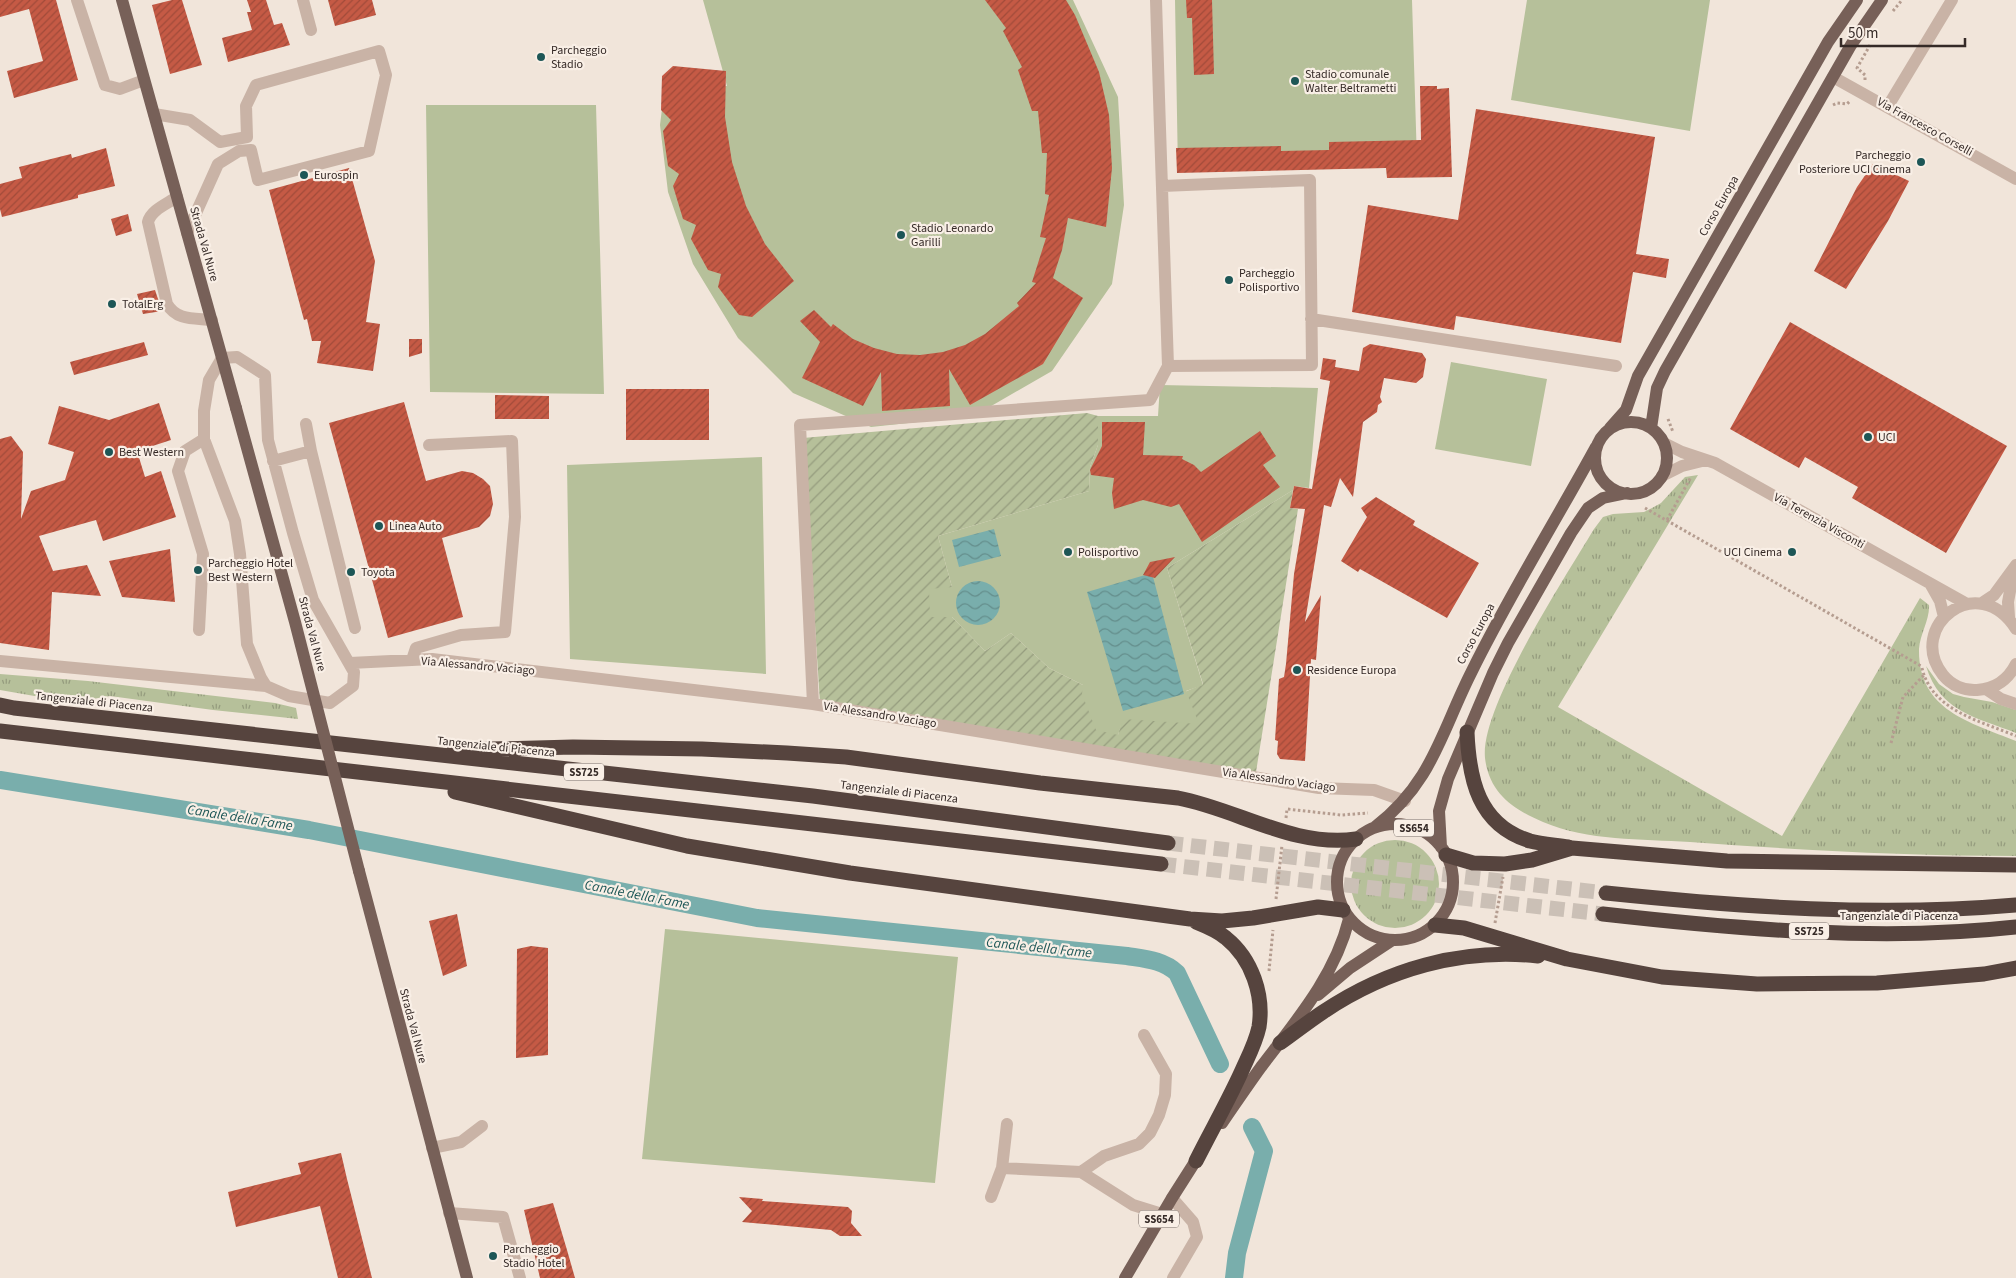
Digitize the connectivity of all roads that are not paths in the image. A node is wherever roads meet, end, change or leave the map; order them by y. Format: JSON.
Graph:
{"nodes":[{"id":1,"x":77,"y":0,"type":"edge"},
{"id":2,"x":122,"y":0,"type":"edge"},
{"id":3,"x":303,"y":0,"type":"edge"},
{"id":4,"x":1156,"y":0,"type":"edge"},
{"id":5,"x":1857,"y":0,"type":"edge"},
{"id":6,"x":1882,"y":0,"type":"edge"},
{"id":7,"x":1952,"y":0,"type":"edge"},
{"id":8,"x":312,"y":30,"type":"dead end"},
{"id":9,"x":1833,"y":77,"type":"junction"},
{"id":10,"x":144,"y":80,"type":"junction"},
{"id":11,"x":1888,"y":106,"type":"junction"},
{"id":12,"x":154,"y":114,"type":"junction"},
{"id":13,"x":2016,"y":179,"type":"edge"},
{"id":14,"x":1162,"y":186,"type":"junction"},
{"id":15,"x":177,"y":197,"type":"junction"},
{"id":16,"x":187,"y":233,"type":"junction"},
{"id":17,"x":1311,"y":319,"type":"junction"},
{"id":18,"x":212,"y":320,"type":"junction"},
{"id":19,"x":222,"y":358,"type":"junction"},
{"id":20,"x":1168,"y":366,"type":"junction"},
{"id":21,"x":1616,"y":366,"type":"dead end"},
{"id":22,"x":306,"y":424,"type":"dead end"},
{"id":23,"x":1610,"y":428,"type":"junction"},
{"id":24,"x":1651,"y":428,"type":"junction"},
{"id":25,"x":204,"y":439,"type":"junction"},
{"id":26,"x":1664,"y":443,"type":"junction"},
{"id":27,"x":429,"y":445,"type":"dead end"},
{"id":28,"x":1596,"y":447,"type":"junction"},
{"id":29,"x":311,"y":451,"type":"junction"},
{"id":30,"x":1706,"y":460,"type":"junction"},
{"id":31,"x":273,"y":461,"type":"junction"},
{"id":32,"x":1662,"y":476,"type":"junction"},
{"id":33,"x":1627,"y":493,"type":"junction"},
{"id":34,"x":2015,"y":566,"type":"edge"},
{"id":35,"x":1931,"y":585,"type":"junction"},
{"id":36,"x":1982,"y":603,"type":"junction"},
{"id":37,"x":1967,"y":604,"type":"junction"},
{"id":38,"x":1944,"y":617,"type":"junction"},
{"id":39,"x":2009,"y":617,"type":"junction"},
{"id":40,"x":355,"y":628,"type":"dead end"},
{"id":41,"x":2016,"y":629,"type":"edge"},
{"id":42,"x":199,"y":630,"type":"dead end"},
{"id":43,"x":412,"y":660,"type":"junction"},
{"id":44,"x":0,"y":662,"type":"edge"},
{"id":45,"x":350,"y":663,"type":"junction"},
{"id":46,"x":2014,"y":669,"type":"edge"},
{"id":47,"x":266,"y":686,"type":"junction"},
{"id":48,"x":2016,"y":686,"type":"edge"},
{"id":49,"x":1986,"y":690,"type":"junction"},
{"id":50,"x":813,"y":704,"type":"junction"},
{"id":51,"x":2016,"y":704,"type":"edge"},
{"id":52,"x":0,"y":705,"type":"edge"},
{"id":53,"x":0,"y":731,"type":"edge"},
{"id":54,"x":1467,"y":732,"type":"junction"},
{"id":55,"x":392,"y":751,"type":"junction"},
{"id":56,"x":390,"y":776,"type":"junction"},
{"id":57,"x":1405,"y":801,"type":"junction"},
{"id":58,"x":1375,"y":827,"type":"junction"},
{"id":59,"x":1356,"y":839,"type":"junction"},
{"id":60,"x":1168,"y":842,"type":"tunnel mouth"},
{"id":61,"x":1572,"y":848,"type":"junction"},
{"id":62,"x":1443,"y":851,"type":"junction"},
{"id":63,"x":1162,"y":864,"type":"tunnel mouth"},
{"id":64,"x":2016,"y":865,"type":"edge"},
{"id":65,"x":1606,"y":893,"type":"tunnel mouth"},
{"id":66,"x":2016,"y":905,"type":"edge"},
{"id":67,"x":1346,"y":914,"type":"junction"},
{"id":68,"x":1603,"y":914,"type":"tunnel mouth"},
{"id":69,"x":1190,"y":919,"type":"junction"},
{"id":70,"x":1435,"y":925,"type":"junction"},
{"id":71,"x":2016,"y":927,"type":"edge"},
{"id":72,"x":1391,"y":941,"type":"junction"},
{"id":73,"x":1567,"y":959,"type":"junction"},
{"id":74,"x":2016,"y":968,"type":"edge"},
{"id":75,"x":1310,"y":1002,"type":"junction"},
{"id":76,"x":1144,"y":1035,"type":"dead end"},
{"id":77,"x":1280,"y":1043,"type":"junction"},
{"id":78,"x":1007,"y":1124,"type":"dead end"},
{"id":79,"x":482,"y":1126,"type":"dead end"},
{"id":80,"x":432,"y":1148,"type":"junction"},
{"id":81,"x":1196,"y":1161,"type":"junction"},
{"id":82,"x":1002,"y":1168,"type":"junction"},
{"id":83,"x":1081,"y":1172,"type":"junction"},
{"id":84,"x":991,"y":1197,"type":"dead end"},
{"id":85,"x":1172,"y":1198,"type":"junction"},
{"id":86,"x":449,"y":1213,"type":"junction"},
{"id":87,"x":1162,"y":1214,"type":"junction"},
{"id":88,"x":467,"y":1278,"type":"edge"},
{"id":89,"x":520,"y":1278,"type":"edge"},
{"id":90,"x":1125,"y":1278,"type":"edge"},
{"id":91,"x":1173,"y":1278,"type":"edge"}],
"edges":[{"from":1,"to":10,"type":"street"},
{"from":2,"to":10,"type":"main road","name":"Strada Val Nure"},
{"from":3,"to":8,"type":"street"},
{"from":4,"to":14,"type":"street"},
{"from":5,"to":23,"type":"main road","name":"Corso Europa"},
{"from":6,"to":9,"type":"main road"},
{"from":7,"to":11,"type":"street"},
{"from":9,"to":11,"type":"street","name":"Via Francesco Corselli"},
{"from":9,"to":24,"type":"main road"},
{"from":10,"to":12,"type":"main road","name":"Strada Val Nure"},
{"from":11,"to":13,"type":"street","name":"Via Francesco Corselli"},
{"from":12,"to":15,"type":"main road","name":"Strada Val Nure"},
{"from":12,"to":16,"type":"street"},
{"from":14,"to":17,"type":"street"},
{"from":14,"to":20,"type":"street"},
{"from":15,"to":16,"type":"main road","name":"Strada Val Nure"},
{"from":15,"to":18,"type":"street"},
{"from":16,"to":18,"type":"main road","name":"Strada Val Nure"},
{"from":17,"to":20,"type":"street"},
{"from":17,"to":21,"type":"street"},
{"from":18,"to":19,"type":"main road","name":"Strada Val Nure"},
{"from":19,"to":25,"type":"street"},
{"from":19,"to":31,"type":"street"},
{"from":19,"to":80,"type":"main road","name":"Strada Val Nure","bridge":true},
{"from":20,"to":50,"type":"street"},
{"from":22,"to":29,"type":"street"},
{"from":23,"to":24,"type":"main road"},
{"from":23,"to":28,"type":"main road"},
{"from":24,"to":26,"type":"main road"},
{"from":25,"to":42,"type":"street"},
{"from":25,"to":47,"type":"street"},
{"from":26,"to":30,"type":"street","name":"Via Terenzia Visconti"},
{"from":26,"to":32,"type":"main road"},
{"from":27,"to":43,"type":"street"},
{"from":28,"to":33,"type":"main road"},
{"from":28,"to":57,"type":"main road","name":"Corso Europa","number":"SS654"},
{"from":29,"to":31,"type":"street"},
{"from":29,"to":40,"type":"street"},
{"from":30,"to":32,"type":"street"},
{"from":30,"to":35,"type":"street","name":"Via Terenzia Visconti"},
{"from":31,"to":45,"type":"street"},
{"from":32,"to":33,"type":"main road"},
{"from":33,"to":54,"type":"main road","number":"SS654"},
{"from":34,"to":36,"type":"street"},
{"from":34,"to":39,"type":"street"},
{"from":35,"to":37,"type":"street","name":"Via Terenzia Visconti"},
{"from":35,"to":38,"type":"street"},
{"from":36,"to":37,"type":"street"},
{"from":36,"to":39,"type":"street"},
{"from":37,"to":38,"type":"street"},
{"from":38,"to":49,"type":"street"},
{"from":39,"to":41,"type":"street"},
{"from":43,"to":45,"type":"street","name":"Via Alessandro Vaciago"},
{"from":43,"to":50,"type":"street","name":"Via Alessandro Vaciago"},
{"from":44,"to":47,"type":"street"},
{"from":45,"to":47,"type":"street"},
{"from":46,"to":48,"type":"street"},
{"from":46,"to":49,"type":"street"},
{"from":49,"to":51,"type":"street"},
{"from":50,"to":57,"type":"street","name":"Via Alessandro Vaciago"},
{"from":52,"to":55,"type":"highway","name":"Tangenziale di Piacenza","number":"SS725"},
{"from":53,"to":56,"type":"highway","number":"SS725"},
{"from":54,"to":61,"type":"highway"},
{"from":54,"to":62,"type":"main road","number":"SS654"},
{"from":55,"to":59,"type":"highway"},
{"from":55,"to":60,"type":"highway","name":"Tangenziale di Piacenza","number":"SS725"},
{"from":56,"to":63,"type":"highway","number":"SS725"},
{"from":56,"to":69,"type":"highway"},
{"from":57,"to":58,"type":"main road","name":"Corso Europa","number":"SS654"},
{"from":58,"to":59,"type":"main road","number":"SS654"},
{"from":58,"to":62,"type":"main road","number":"SS654"},
{"from":59,"to":67,"type":"main road","number":"SS654"},
{"from":61,"to":62,"type":"highway"},
{"from":61,"to":64,"type":"highway"},
{"from":62,"to":70,"type":"main road","number":"SS654"},
{"from":65,"to":66,"type":"highway","name":"Tangenziale di Piacenza","number":"SS725"},
{"from":67,"to":69,"type":"highway"},
{"from":67,"to":72,"type":"main road","number":"SS654"},
{"from":67,"to":75,"type":"main road","number":"SS654"},
{"from":68,"to":71,"type":"highway","name":"Tangenziale di Piacenza","number":"SS725"},
{"from":69,"to":81,"type":"highway"},
{"from":70,"to":72,"type":"main road","number":"SS654"},
{"from":70,"to":73,"type":"highway"},
{"from":72,"to":75,"type":"main road","number":"SS654"},
{"from":73,"to":74,"type":"highway"},
{"from":73,"to":77,"type":"highway"},
{"from":75,"to":77,"type":"main road","number":"SS654"},
{"from":76,"to":83,"type":"street"},
{"from":77,"to":81,"type":"main road","number":"SS654"},
{"from":78,"to":82,"type":"street"},
{"from":79,"to":80,"type":"street"},
{"from":80,"to":86,"type":"main road","name":"Strada Val Nure"},
{"from":81,"to":85,"type":"main road","number":"SS654"},
{"from":82,"to":83,"type":"street"},
{"from":82,"to":84,"type":"street"},
{"from":83,"to":87,"type":"street"},
{"from":85,"to":87,"type":"main road","number":"SS654"},
{"from":85,"to":91,"type":"street"},
{"from":86,"to":88,"type":"main road","name":"Strada Val Nure"},
{"from":86,"to":89,"type":"street"},
{"from":87,"to":90,"type":"main road","number":"SS654"}]}
